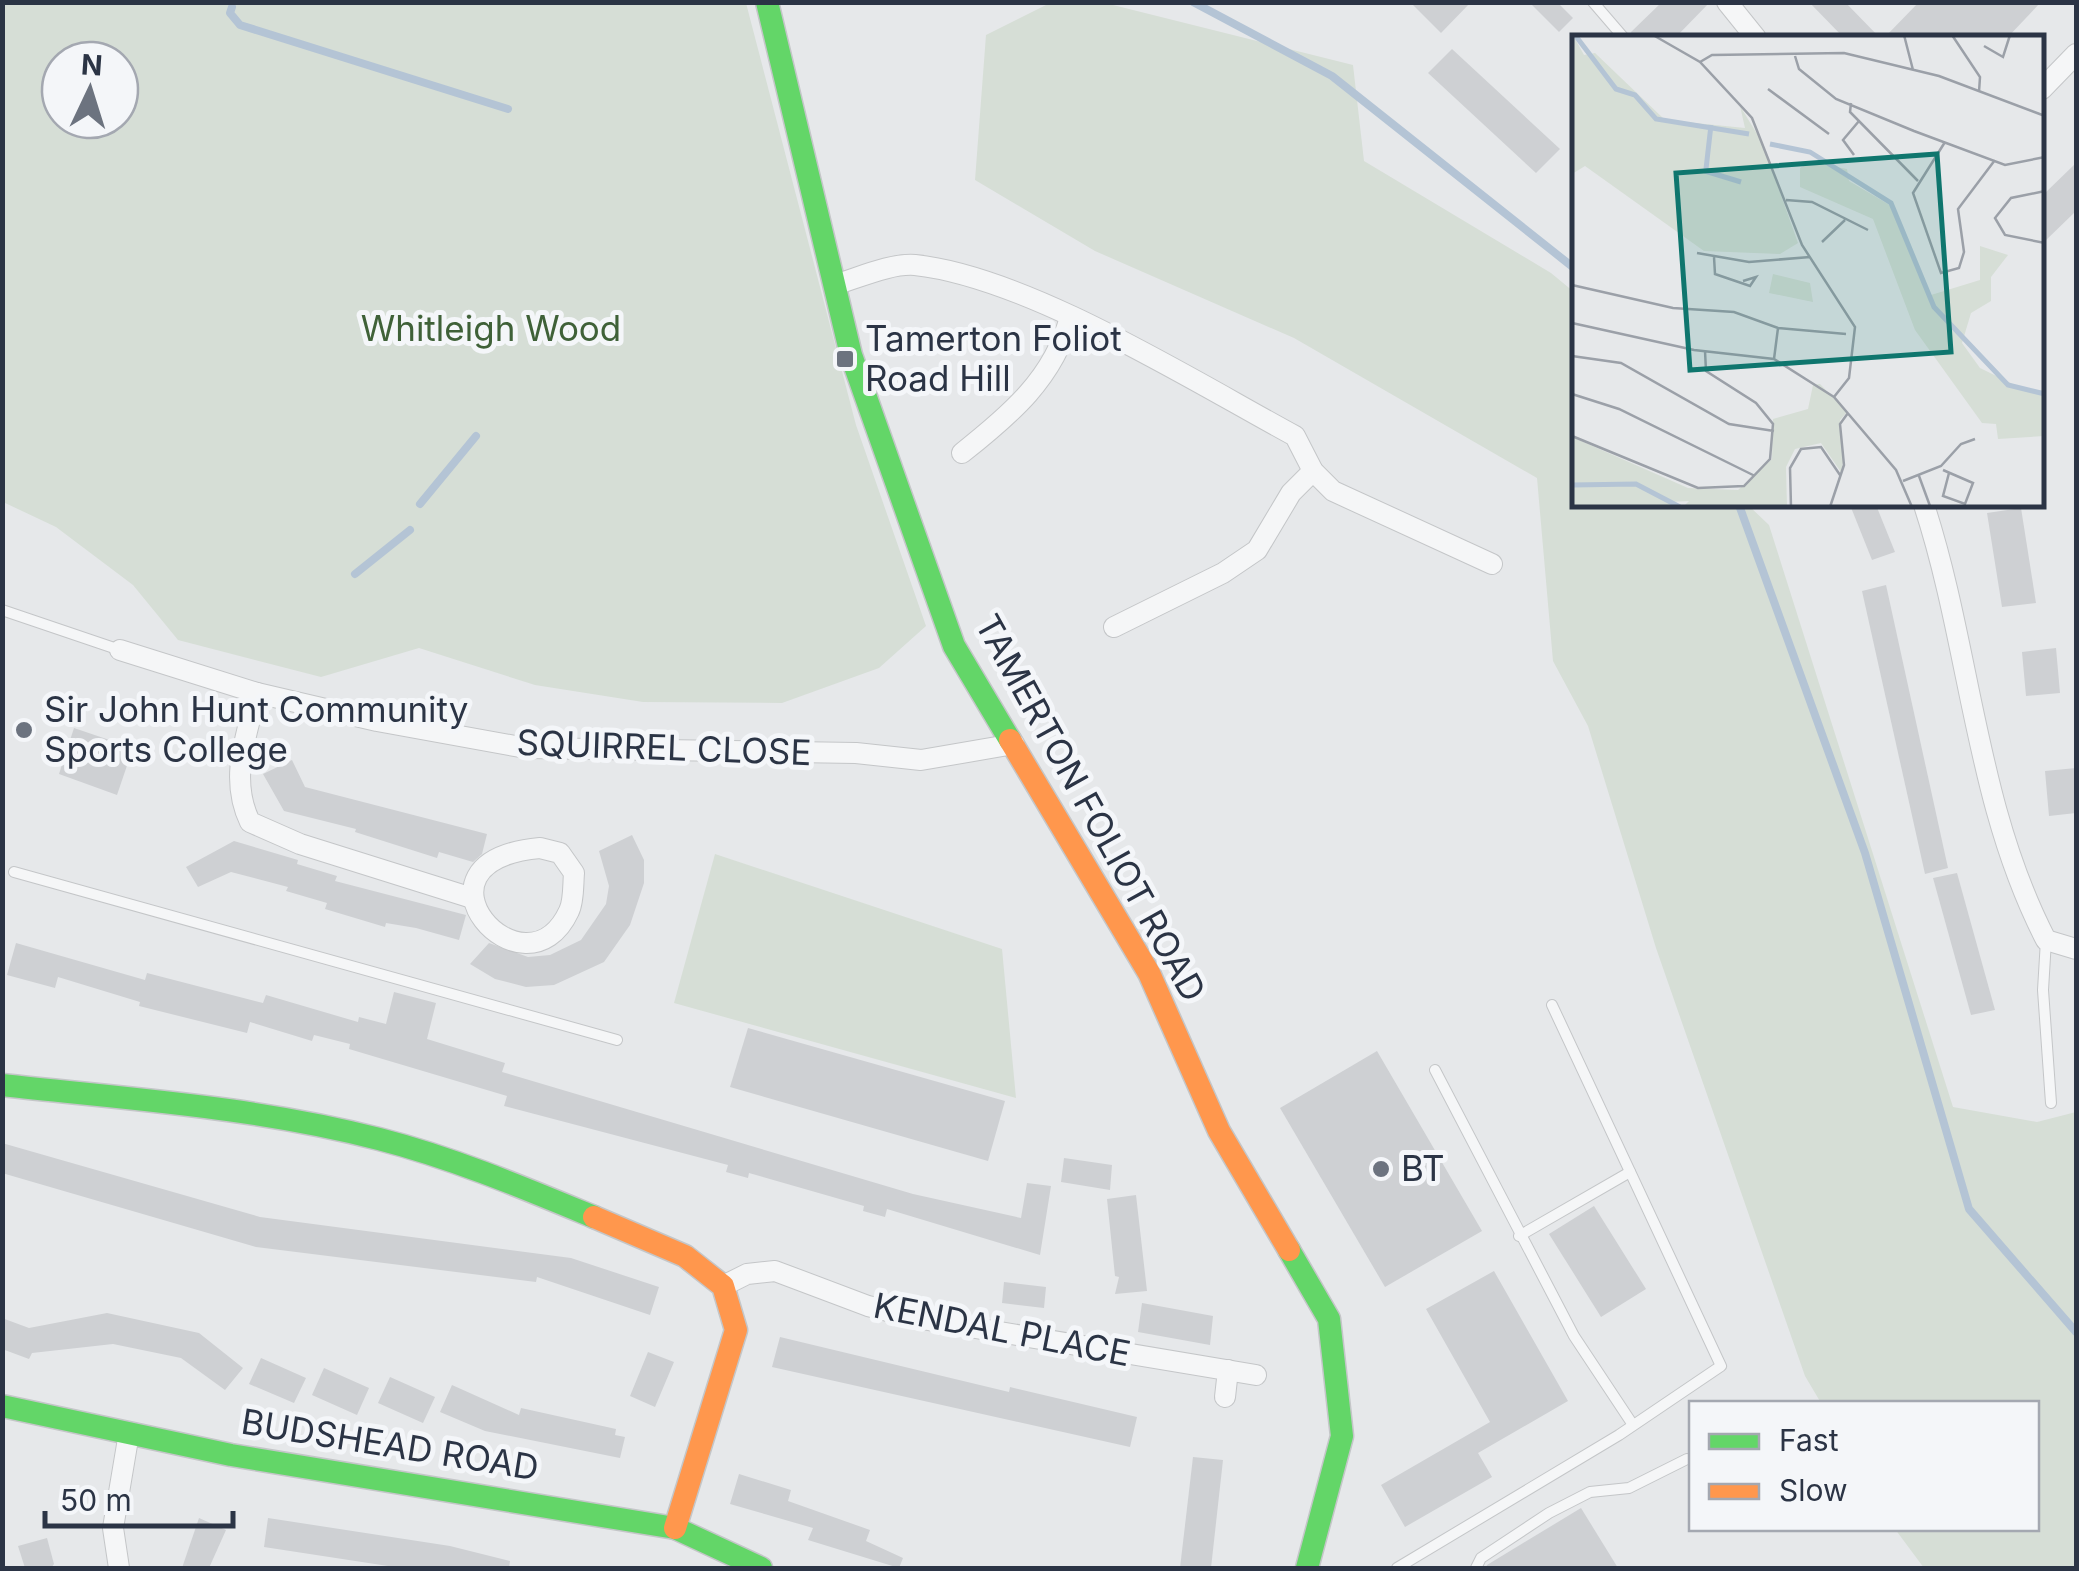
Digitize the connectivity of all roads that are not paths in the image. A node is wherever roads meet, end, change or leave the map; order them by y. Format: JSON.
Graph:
{"nodes":[{"id":1,"x":768,"y":2,"type":"edge"},
{"id":2,"x":1594,"y":2,"type":"edge"},
{"id":3,"x":1727,"y":2,"type":"edge"},
{"id":4,"x":1622,"y":35,"type":"edge"},
{"id":5,"x":1749,"y":35,"type":"edge"},
{"id":6,"x":2076,"y":54,"type":"edge"},
{"id":7,"x":2044,"y":88,"type":"edge"},
{"id":8,"x":834,"y":284,"type":"junction"},
{"id":9,"x":1070,"y":317,"type":"junction"},
{"id":10,"x":962,"y":453,"type":"dead end"},
{"id":11,"x":1313,"y":471,"type":"junction"},
{"id":12,"x":1925,"y":508,"type":"edge"},
{"id":13,"x":1492,"y":564,"type":"dead end"},
{"id":14,"x":2,"y":610,"type":"edge"},
{"id":15,"x":1114,"y":627,"type":"dead end"},
{"id":16,"x":120,"y":650,"type":"joint"},
{"id":17,"x":257,"y":693,"type":"junction"},
{"id":18,"x":1014,"y":744,"type":"junction"},
{"id":19,"x":14,"y":872,"type":"dead end"},
{"id":20,"x":472,"y":898,"type":"junction"},
{"id":21,"x":2046,"y":940,"type":"junction"},
{"id":22,"x":2076,"y":949,"type":"edge"},
{"id":23,"x":1552,"y":1005,"type":"dead end"},
{"id":24,"x":617,"y":1040,"type":"dead end"},
{"id":25,"x":1435,"y":1070,"type":"dead end"},
{"id":26,"x":2,"y":1085,"type":"edge"},
{"id":27,"x":2050,"y":1103,"type":"dead end"},
{"id":28,"x":1630,"y":1172,"type":"junction"},
{"id":29,"x":1519,"y":1236,"type":"junction"},
{"id":30,"x":723,"y":1286,"type":"junction"},
{"id":31,"x":1228,"y":1370,"type":"junction"},
{"id":32,"x":1256,"y":1374,"type":"dead end"},
{"id":33,"x":1225,"y":1397,"type":"dead end"},
{"id":34,"x":2,"y":1406,"type":"edge"},
{"id":35,"x":1633,"y":1425,"type":"junction"},
{"id":36,"x":129,"y":1433,"type":"junction"},
{"id":37,"x":1687,"y":1459,"type":"dead end"},
{"id":38,"x":674,"y":1528,"type":"junction"},
{"id":39,"x":119,"y":1568,"type":"edge"},
{"id":40,"x":761,"y":1568,"type":"edge"},
{"id":41,"x":1307,"y":1568,"type":"edge"},
{"id":42,"x":1397,"y":1568,"type":"edge"},
{"id":43,"x":1476,"y":1568,"type":"edge"}],
"edges":[{"from":1,"to":8,"type":"street","name":"TAMERTON FOLIOT ROAD"},
{"from":2,"to":4,"type":"lane"},
{"from":3,"to":5,"type":"street"},
{"from":6,"to":7,"type":"street"},
{"from":8,"to":9,"type":"street"},
{"from":8,"to":18,"type":"street","name":"TAMERTON FOLIOT ROAD"},
{"from":9,"to":10,"type":"street"},
{"from":9,"to":11,"type":"street"},
{"from":11,"to":13,"type":"street"},
{"from":11,"to":15,"type":"street"},
{"from":12,"to":21,"type":"street"},
{"from":14,"to":16,"type":"lane"},
{"from":16,"to":17,"type":"street","name":"SQUIRREL CLOSE"},
{"from":17,"to":18,"type":"street","name":"SQUIRREL CLOSE"},
{"from":17,"to":20,"type":"street"},
{"from":18,"to":41,"type":"street","name":"TAMERTON FOLIOT ROAD"},
{"from":19,"to":24,"type":"lane"},
{"from":20,"to":20,"type":"street"},
{"from":21,"to":22,"type":"street"},
{"from":21,"to":27,"type":"lane"},
{"from":23,"to":28,"type":"lane"},
{"from":25,"to":29,"type":"lane"},
{"from":26,"to":30,"type":"street"},
{"from":28,"to":29,"type":"lane"},
{"from":28,"to":35,"type":"lane"},
{"from":29,"to":35,"type":"lane"},
{"from":30,"to":31,"type":"street","name":"KENDAL PLACE"},
{"from":30,"to":38,"type":"street"},
{"from":31,"to":32,"type":"street","name":"KENDAL PLACE"},
{"from":31,"to":33,"type":"street"},
{"from":34,"to":36,"type":"street","name":"BUDSHEAD ROAD"},
{"from":35,"to":42,"type":"lane"},
{"from":36,"to":38,"type":"street","name":"BUDSHEAD ROAD"},
{"from":36,"to":39,"type":"street"},
{"from":37,"to":43,"type":"lane"},
{"from":38,"to":40,"type":"street","name":"BUDSHEAD ROAD"}]}
